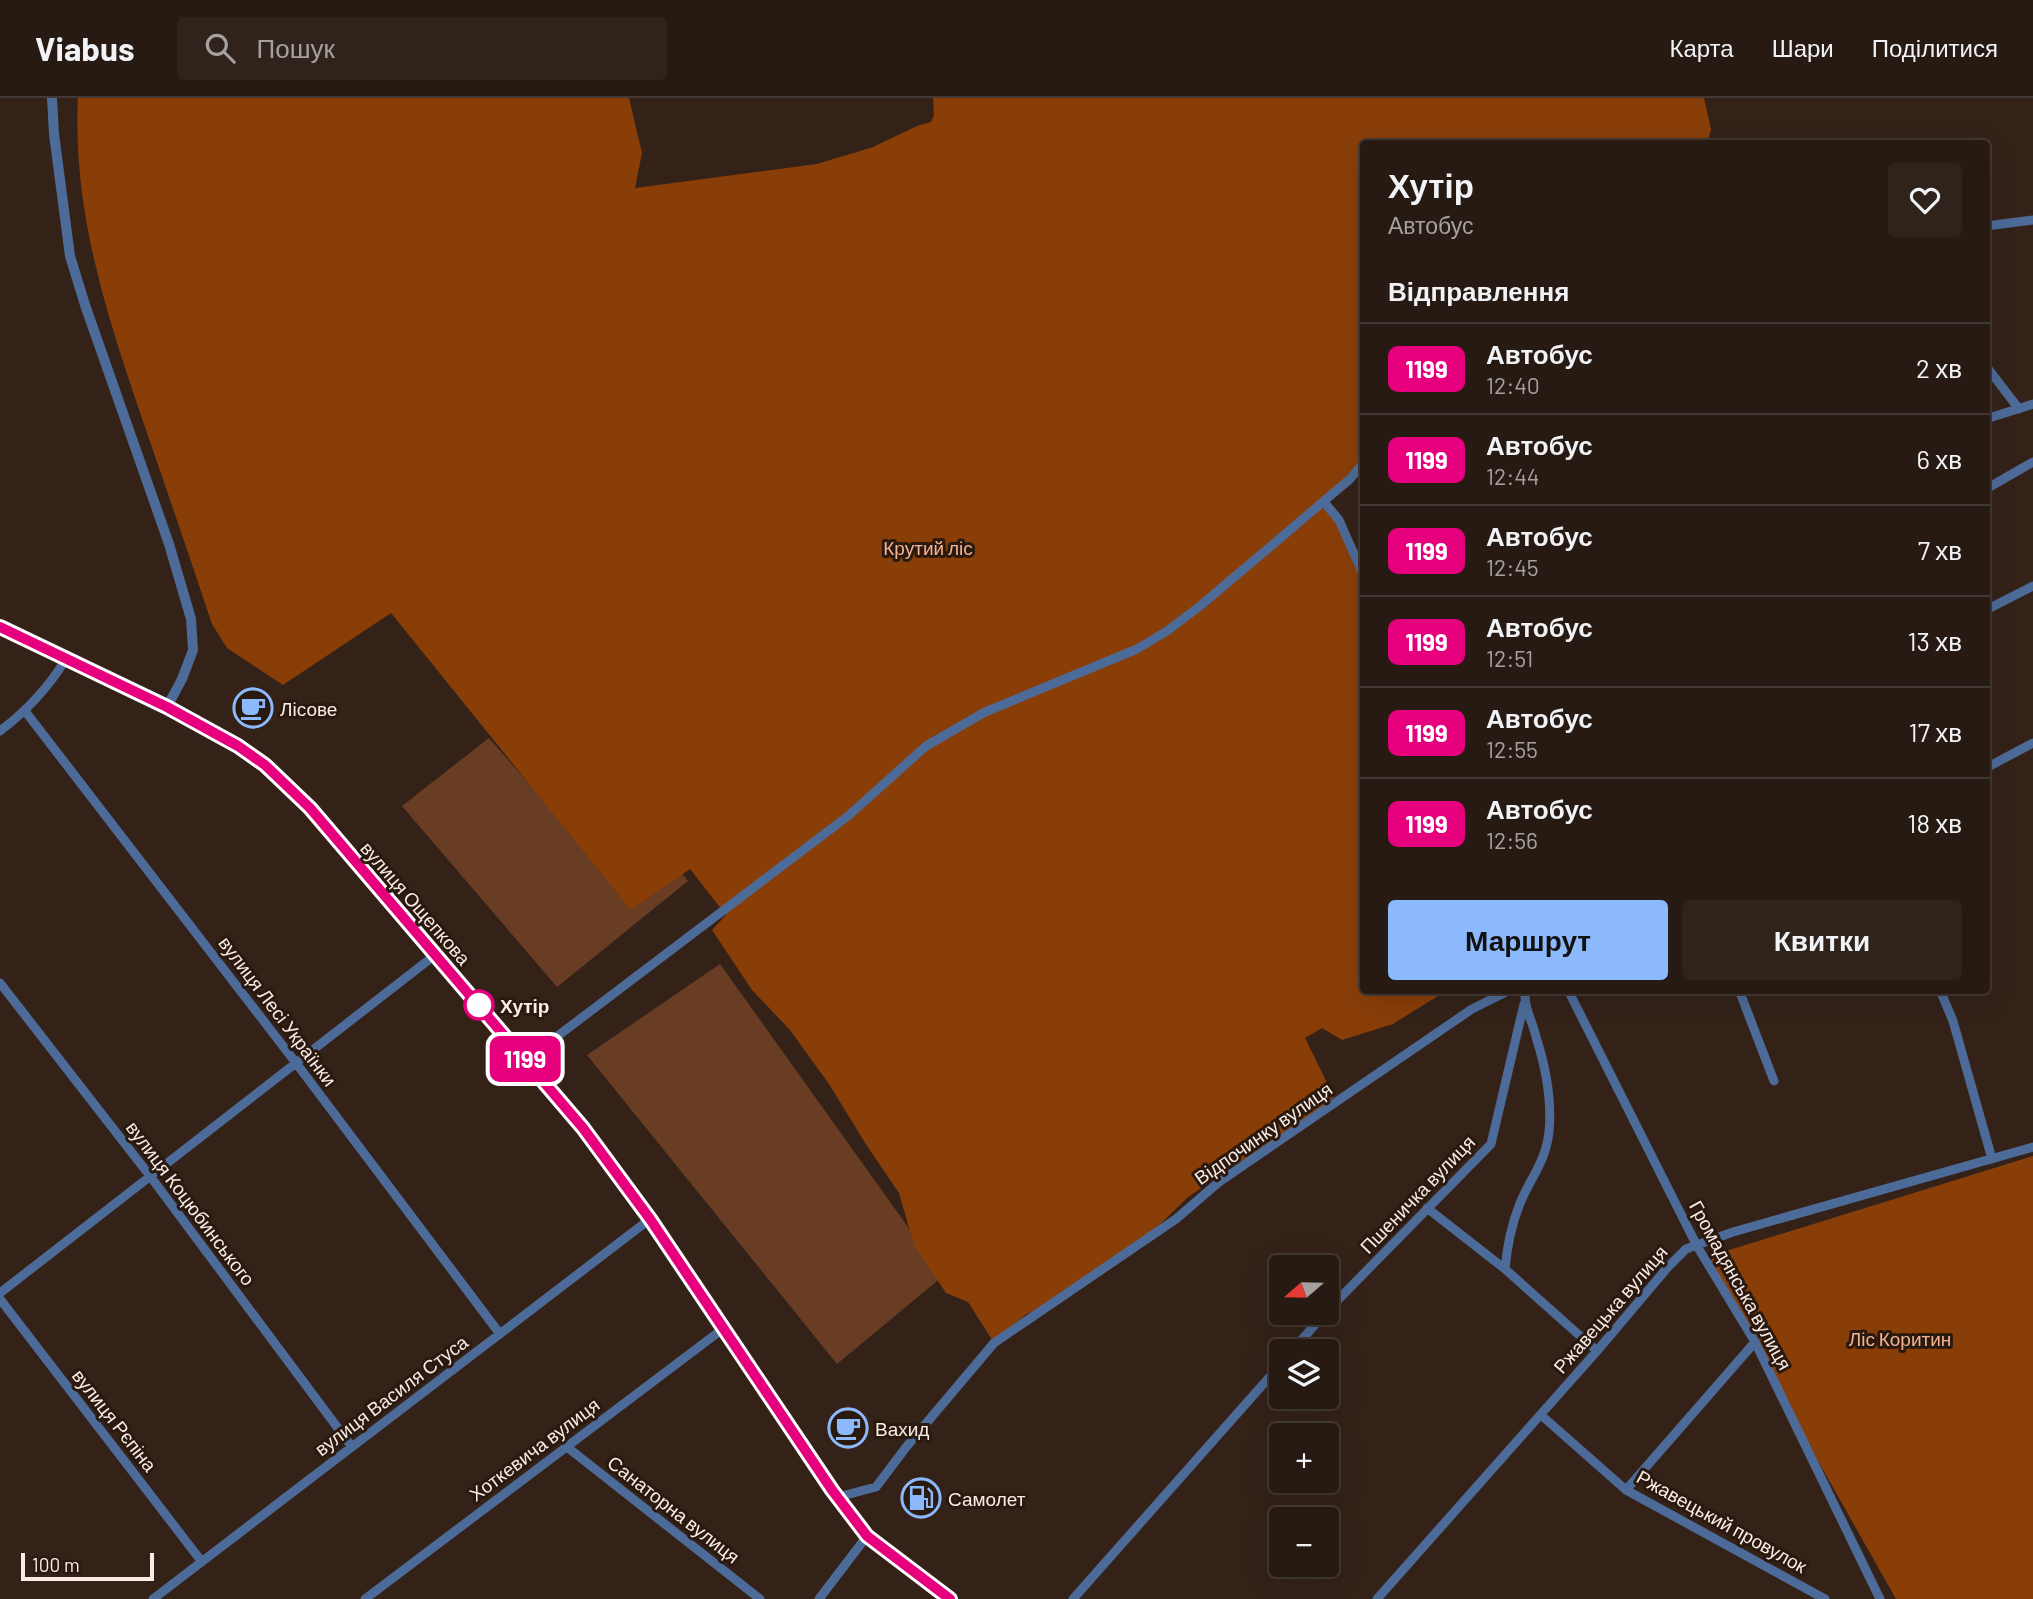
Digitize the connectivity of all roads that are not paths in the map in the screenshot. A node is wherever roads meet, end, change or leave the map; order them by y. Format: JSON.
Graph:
{"nodes":[{"id":1,"x":52,"y":98,"type":"edge"},
{"id":2,"x":2033,"y":220,"type":"edge"},
{"id":3,"x":1990,"y":225,"type":"edge"},
{"id":4,"x":1990,"y":371,"type":"edge"},
{"id":5,"x":2033,"y":404,"type":"edge"},
{"id":6,"x":2019,"y":409,"type":"junction"},
{"id":7,"x":1990,"y":418,"type":"edge"},
{"id":8,"x":2033,"y":462,"type":"edge"},
{"id":9,"x":1360,"y":467,"type":"edge"},
{"id":10,"x":1990,"y":487,"type":"edge"},
{"id":11,"x":1324,"y":502,"type":"junction"},
{"id":12,"x":1360,"y":567,"type":"edge"},
{"id":13,"x":2033,"y":586,"type":"edge"},
{"id":14,"x":1990,"y":608,"type":"edge"},
{"id":15,"x":0,"y":628,"type":"edge"},
{"id":16,"x":66,"y":659,"type":"junction"},
{"id":17,"x":167,"y":707,"type":"junction"},
{"id":18,"x":25,"y":711,"type":"junction"},
{"id":19,"x":0,"y":731,"type":"edge"},
{"id":20,"x":2033,"y":743,"type":"edge"},
{"id":21,"x":1990,"y":766,"type":"edge"},
{"id":22,"x":435,"y":955,"type":"junction"},
{"id":23,"x":0,"y":983,"type":"edge"},
{"id":24,"x":1502,"y":994,"type":"edge"},
{"id":25,"x":1525,"y":994,"type":"edge"},
{"id":26,"x":1570,"y":994,"type":"edge"},
{"id":27,"x":1741,"y":994,"type":"edge"},
{"id":28,"x":1942,"y":994,"type":"edge"},
{"id":29,"x":1524,"y":1004,"type":"junction"},
{"id":30,"x":526,"y":1060,"type":"junction"},
{"id":31,"x":296,"y":1063,"type":"junction"},
{"id":32,"x":1774,"y":1081,"type":"dead end"},
{"id":33,"x":2033,"y":1147,"type":"edge"},
{"id":34,"x":1992,"y":1159,"type":"junction"},
{"id":35,"x":150,"y":1177,"type":"junction"},
{"id":36,"x":1427,"y":1208,"type":"junction"},
{"id":37,"x":650,"y":1219,"type":"junction"},
{"id":38,"x":1697,"y":1246,"type":"junction"},
{"id":39,"x":1505,"y":1269,"type":"junction"},
{"id":40,"x":0,"y":1293,"type":"edge"},
{"id":41,"x":0,"y":1299,"type":"edge"},
{"id":42,"x":1339,"y":1299,"type":"edge"},
{"id":43,"x":1315,"y":1325,"type":"edge"},
{"id":44,"x":724,"y":1328,"type":"junction"},
{"id":45,"x":500,"y":1334,"type":"junction"},
{"id":46,"x":1302,"y":1339,"type":"edge"},
{"id":47,"x":1755,"y":1342,"type":"junction"},
{"id":48,"x":1597,"y":1351,"type":"junction"},
{"id":49,"x":1269,"y":1378,"type":"edge"},
{"id":50,"x":1541,"y":1415,"type":"junction"},
{"id":51,"x":352,"y":1447,"type":"junction"},
{"id":52,"x":567,"y":1447,"type":"junction"},
{"id":53,"x":1626,"y":1490,"type":"junction"},
{"id":54,"x":838,"y":1497,"type":"junction"},
{"id":55,"x":867,"y":1536,"type":"junction"},
{"id":56,"x":202,"y":1562,"type":"junction"},
{"id":57,"x":153,"y":1599,"type":"edge"},
{"id":58,"x":366,"y":1599,"type":"edge"},
{"id":59,"x":760,"y":1599,"type":"edge"},
{"id":60,"x":819,"y":1599,"type":"edge"},
{"id":61,"x":950,"y":1599,"type":"edge"},
{"id":62,"x":1073,"y":1599,"type":"edge"},
{"id":63,"x":1377,"y":1599,"type":"edge"},
{"id":64,"x":1825,"y":1599,"type":"edge"},
{"id":65,"x":1880,"y":1599,"type":"edge"}],
"edges":[{"from":1,"to":17,"type":"street"},
{"from":2,"to":3,"type":"street"},
{"from":4,"to":6,"type":"street"},
{"from":5,"to":6,"type":"street"},
{"from":6,"to":7,"type":"street"},
{"from":8,"to":10,"type":"street"},
{"from":9,"to":11,"type":"street"},
{"from":11,"to":12,"type":"street"},
{"from":11,"to":30,"type":"street"},
{"from":13,"to":14,"type":"street"},
{"from":15,"to":16,"type":"highway","name":"вулиця Ощепкова"},
{"from":16,"to":17,"type":"highway","name":"вулиця Ощепкова"},
{"from":16,"to":18,"type":"street"},
{"from":17,"to":22,"type":"highway","name":"вулиця Ощепкова"},
{"from":18,"to":19,"type":"street"},
{"from":18,"to":31,"type":"street","name":"вулиця Лесі Українки"},
{"from":20,"to":21,"type":"street"},
{"from":22,"to":30,"type":"highway","name":"вулиця Ощепкова"},
{"from":22,"to":31,"type":"street"},
{"from":23,"to":35,"type":"street","name":"вулиця Коцюбинського"},
{"from":24,"to":54,"type":"street","name":"Відпочинку вулиця"},
{"from":25,"to":29,"type":"street","name":"Пшеничка вулиця"},
{"from":26,"to":38,"type":"street","name":"Громадянська вулиця"},
{"from":27,"to":32,"type":"street"},
{"from":28,"to":34,"type":"street"},
{"from":29,"to":36,"type":"street","name":"Пшеничка вулиця"},
{"from":29,"to":39,"type":"street"},
{"from":30,"to":37,"type":"highway","name":"вулиця Ощепкова"},
{"from":31,"to":35,"type":"street"},
{"from":31,"to":45,"type":"street","name":"вулиця Лесі Українки"},
{"from":33,"to":34,"type":"street","name":"Ржавецька вулиця"},
{"from":34,"to":38,"type":"street","name":"Ржавецька вулиця"},
{"from":35,"to":40,"type":"street"},
{"from":35,"to":51,"type":"street","name":"вулиця Коцюбинського"},
{"from":36,"to":39,"type":"street"},
{"from":36,"to":42,"type":"street","name":"Пшеничка вулиця"},
{"from":37,"to":44,"type":"highway","name":"вулиця Ощепкова"},
{"from":37,"to":45,"type":"street","name":"вулиця Василя Стуса"},
{"from":38,"to":47,"type":"street","name":"Громадянська вулиця"},
{"from":38,"to":48,"type":"street","name":"Ржавецька вулиця"},
{"from":39,"to":48,"type":"street"},
{"from":41,"to":56,"type":"street","name":"вулиця Рєпіна"},
{"from":43,"to":46,"type":"street","name":"Пшеничка вулиця"},
{"from":44,"to":52,"type":"street","name":"Хоткевича вулиця"},
{"from":44,"to":54,"type":"highway","name":"вулиця Ощепкова"},
{"from":45,"to":51,"type":"street","name":"вулиця Василя Стуса"},
{"from":47,"to":53,"type":"street"},
{"from":47,"to":65,"type":"street","name":"Громадянська вулиця"},
{"from":48,"to":50,"type":"street","name":"Ржавецька вулиця"},
{"from":49,"to":62,"type":"street"},
{"from":50,"to":53,"type":"street","name":"Ржавецький провулок"},
{"from":50,"to":63,"type":"street","name":"Ржавецька вулиця"},
{"from":51,"to":56,"type":"street","name":"вулиця Василя Стуса"},
{"from":52,"to":58,"type":"street","name":"Хоткевича вулиця"},
{"from":52,"to":59,"type":"street","name":"Санаторна вулиця"},
{"from":53,"to":64,"type":"street","name":"Ржавецький провулок"},
{"from":54,"to":55,"type":"highway","name":"вулиця Ощепкова"},
{"from":55,"to":60,"type":"street"},
{"from":55,"to":61,"type":"highway","name":"вулиця Ощепкова"},
{"from":56,"to":57,"type":"street","name":"вулиця Василя Стуса"}]}
